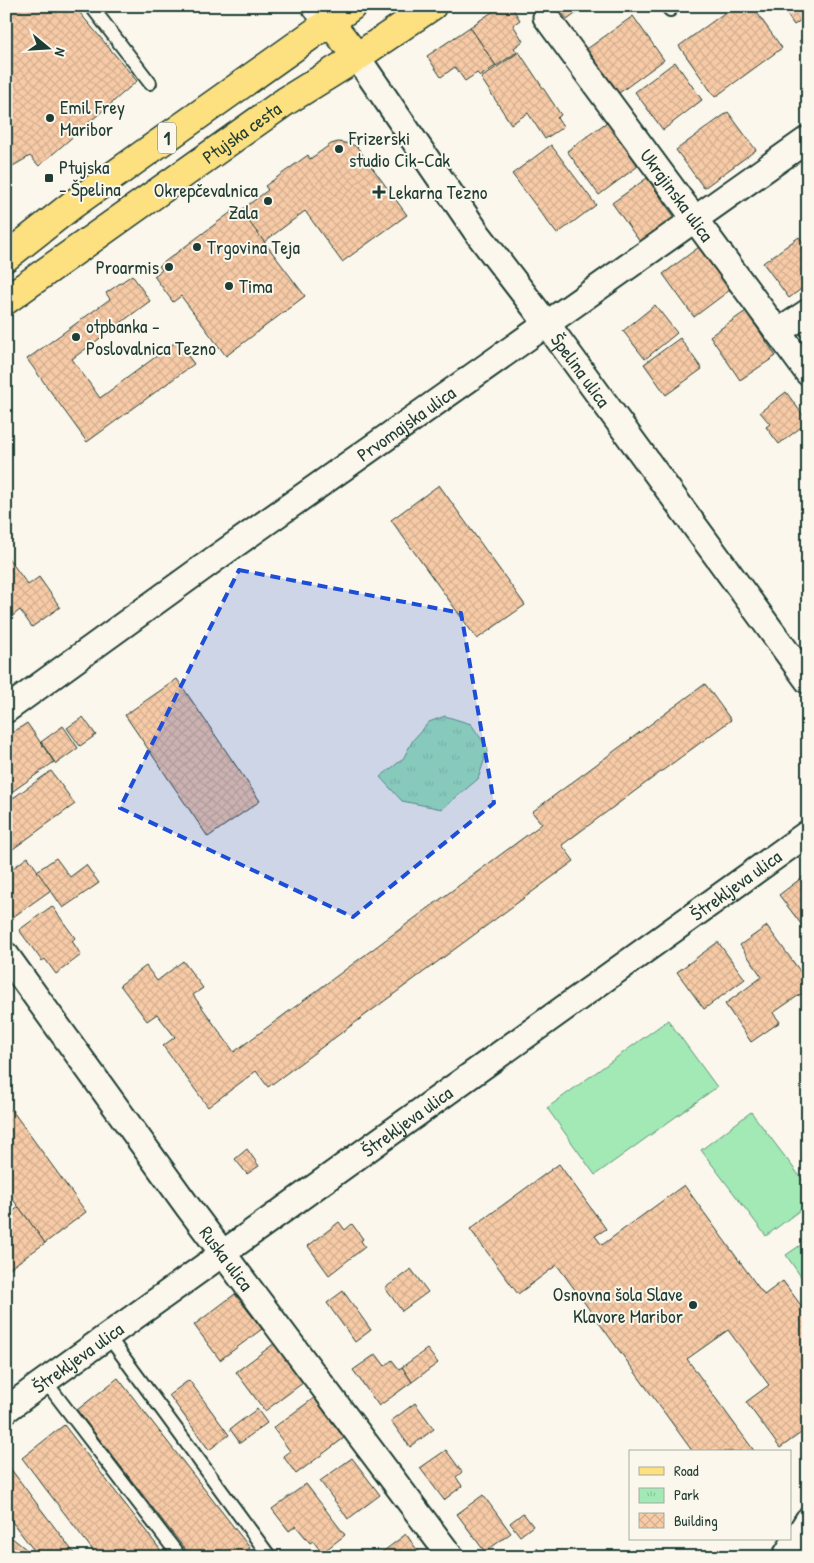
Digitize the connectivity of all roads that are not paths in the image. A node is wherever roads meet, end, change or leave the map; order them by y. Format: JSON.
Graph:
{"nodes":[{"id":1,"x":91,"y":6,"type":"edge"},
{"id":2,"x":352,"y":6,"type":"edge"},
{"id":3,"x":432,"y":6,"type":"edge"},
{"id":4,"x":323,"y":14,"type":"edge"},
{"id":5,"x":546,"y":18,"type":"dead end"},
{"id":6,"x":357,"y":57,"type":"junction"},
{"id":7,"x":150,"y":83,"type":"dead end"},
{"id":8,"x":808,"y":140,"type":"edge"},
{"id":9,"x":695,"y":219,"type":"junction"},
{"id":10,"x":6,"y":257,"type":"edge"},
{"id":11,"x":6,"y":300,"type":"edge"},
{"id":12,"x":808,"y":312,"type":"edge"},
{"id":13,"x":547,"y":324,"type":"junction"},
{"id":14,"x":778,"y":332,"type":"junction"},
{"id":15,"x":808,"y":373,"type":"edge"},
{"id":16,"x":808,"y":681,"type":"edge"},
{"id":17,"x":6,"y":710,"type":"edge"},
{"id":18,"x":808,"y":833,"type":"edge"},
{"id":19,"x":6,"y":955,"type":"edge"},
{"id":20,"x":223,"y":1253,"type":"junction"},
{"id":21,"x":108,"y":1336,"type":"junction"},
{"id":22,"x":45,"y":1381,"type":"junction"},
{"id":23,"x":6,"y":1410,"type":"edge"},
{"id":24,"x":808,"y":1520,"type":"edge"},
{"id":25,"x":180,"y":1557,"type":"edge"},
{"id":26,"x":270,"y":1557,"type":"edge"},
{"id":27,"x":451,"y":1557,"type":"edge"},
{"id":28,"x":785,"y":1557,"type":"edge"}],
"edges":[{"from":1,"to":7,"type":"lane"},
{"from":2,"to":4,"type":"main road","name":"Ptujska cesta","number":"1"},
{"from":3,"to":6,"type":"main road","name":"Ptujska cesta","number":"1"},
{"from":4,"to":6,"type":"main road"},
{"from":4,"to":10,"type":"main road","name":"Ptujska cesta","number":"1"},
{"from":5,"to":9,"type":"street","name":"Ukrajinska ulica"},
{"from":6,"to":11,"type":"main road","name":"Ptujska cesta","number":"1"},
{"from":6,"to":13,"type":"street","name":"Špelina ulica"},
{"from":8,"to":9,"type":"street","name":"Prvomajska ulica"},
{"from":9,"to":13,"type":"street","name":"Prvomajska ulica"},
{"from":9,"to":14,"type":"street","name":"Ukrajinska ulica"},
{"from":12,"to":14,"type":"street"},
{"from":13,"to":16,"type":"street","name":"Špelina ulica"},
{"from":13,"to":17,"type":"street","name":"Prvomajska ulica"},
{"from":14,"to":15,"type":"street","name":"Ukrajinska ulica"},
{"from":18,"to":20,"type":"street","name":"Štrekljeva ulica"},
{"from":19,"to":20,"type":"street","name":"Ruska ulica"},
{"from":20,"to":21,"type":"street","name":"Štrekljeva ulica"},
{"from":20,"to":27,"type":"street","name":"Ruska ulica"},
{"from":21,"to":22,"type":"street","name":"Štrekljeva ulica"},
{"from":21,"to":26,"type":"lane"},
{"from":22,"to":23,"type":"street","name":"Štrekljeva ulica"},
{"from":22,"to":25,"type":"lane"},
{"from":24,"to":28,"type":"street"}]}
